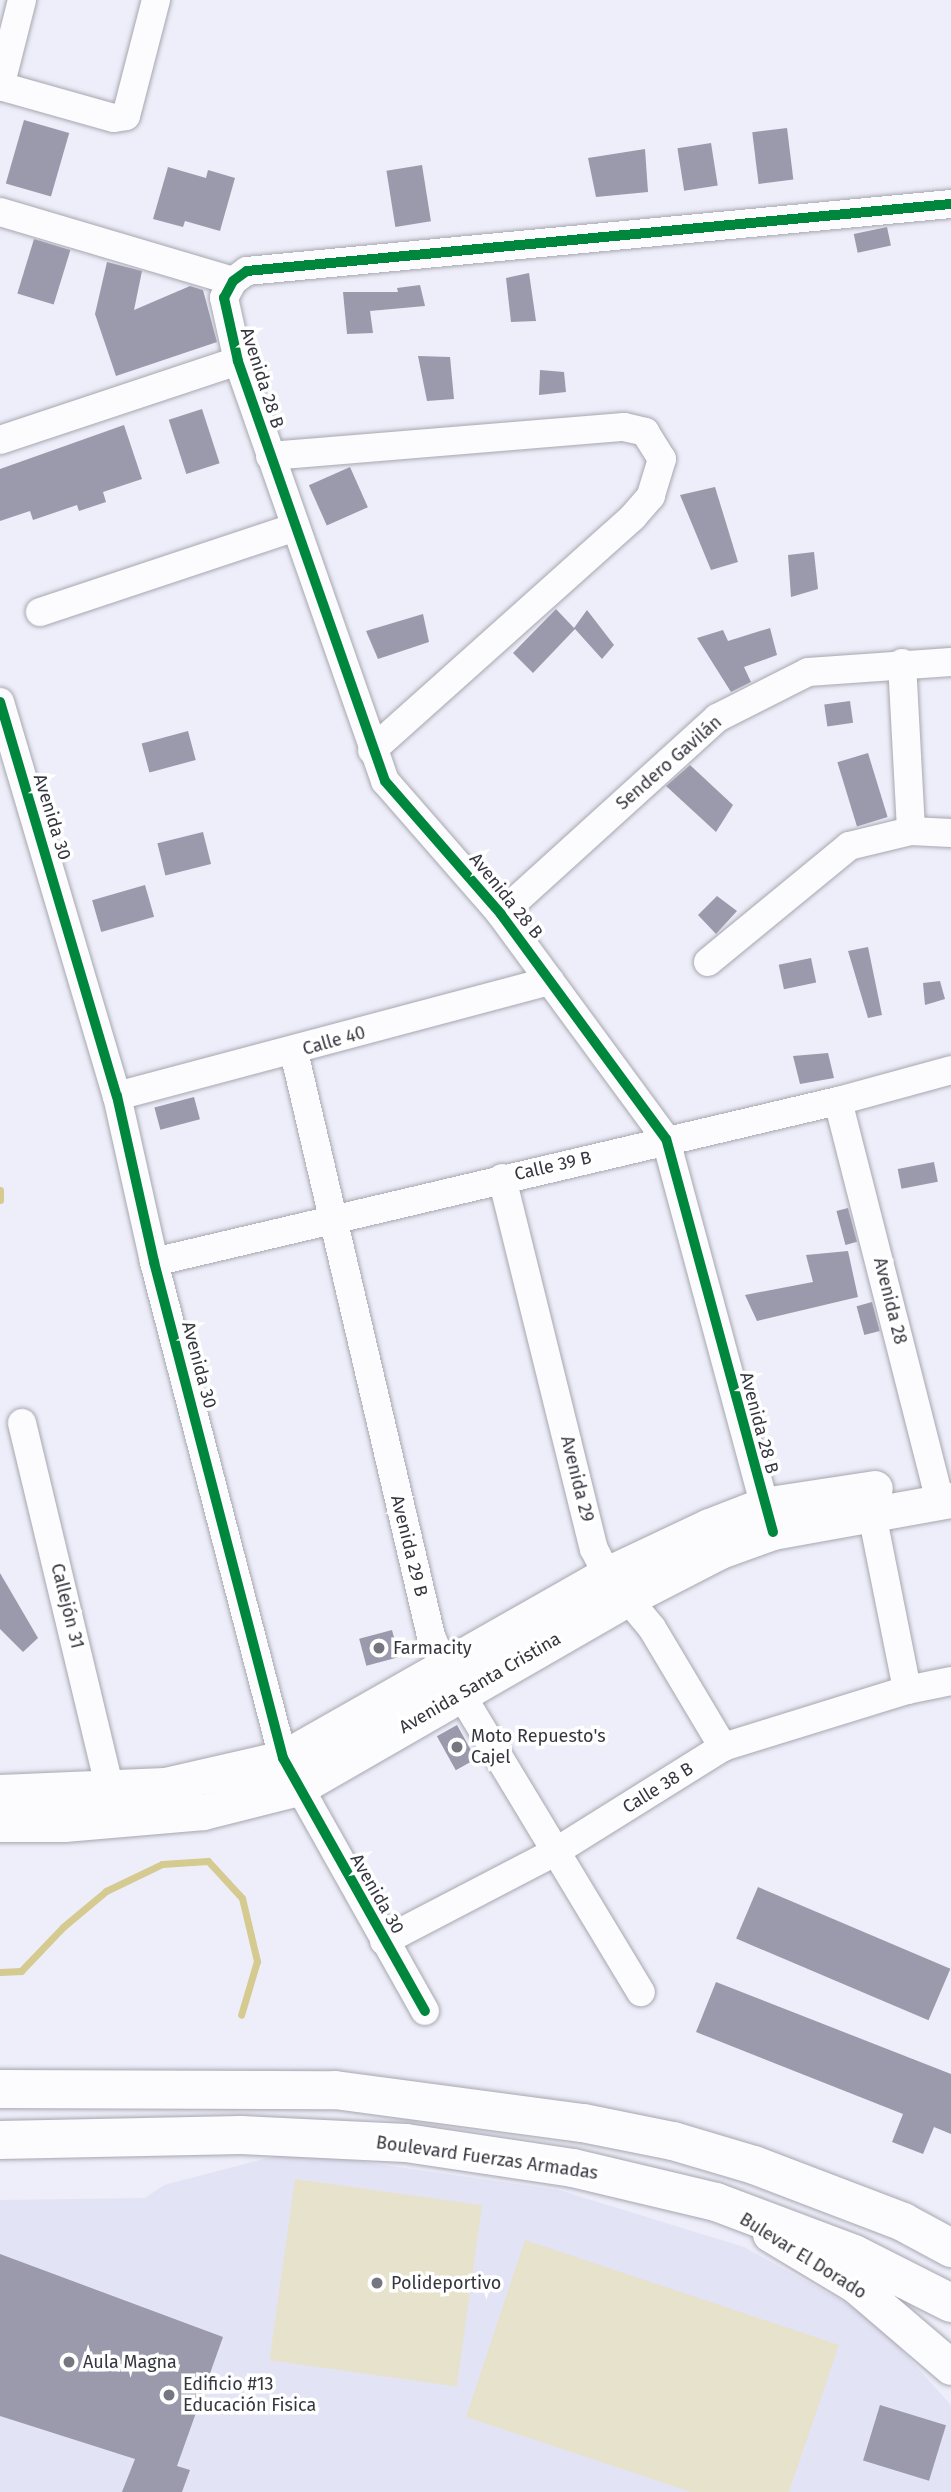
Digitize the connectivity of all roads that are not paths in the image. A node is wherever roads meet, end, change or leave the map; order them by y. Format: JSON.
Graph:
{"nodes":[{"id":1,"x":22,"y":0,"type":"edge"},
{"id":2,"x":156,"y":0,"type":"edge"},
{"id":3,"x":0,"y":87,"type":"edge"},
{"id":4,"x":951,"y":204,"type":"edge"},
{"id":5,"x":0,"y":212,"type":"edge"},
{"id":6,"x":233,"y":281,"type":"junction"},
{"id":7,"x":238,"y":361,"type":"junction"},
{"id":8,"x":0,"y":440,"type":"edge"},
{"id":9,"x":270,"y":456,"type":"junction"},
{"id":10,"x":295,"y":527,"type":"junction"},
{"id":11,"x":40,"y":612,"type":"dead end"},
{"id":12,"x":951,"y":662,"type":"edge"},
{"id":13,"x":902,"y":663,"type":"junction"},
{"id":14,"x":0,"y":702,"type":"edge"},
{"id":15,"x":372,"y":750,"type":"junction"},
{"id":16,"x":911,"y":831,"type":"junction"},
{"id":17,"x":951,"y":833,"type":"edge"},
{"id":18,"x":502,"y":915,"type":"junction"},
{"id":19,"x":708,"y":962,"type":"dead end"},
{"id":20,"x":550,"y":981,"type":"junction"},
{"id":21,"x":295,"y":1052,"type":"junction"},
{"id":22,"x":951,"y":1070,"type":"edge"},
{"id":23,"x":117,"y":1096,"type":"junction"},
{"id":24,"x":838,"y":1101,"type":"junction"},
{"id":25,"x":666,"y":1139,"type":"junction"},
{"id":26,"x":502,"y":1178,"type":"junction"},
{"id":27,"x":330,"y":1218,"type":"junction"},
{"id":28,"x":154,"y":1262,"type":"junction"},
{"id":29,"x":22,"y":1423,"type":"dead end"},
{"id":30,"x":944,"y":1489,"type":"edge"},
{"id":31,"x":869,"y":1500,"type":"junction"},
{"id":32,"x":768,"y":1518,"type":"junction"},
{"id":33,"x":617,"y":1587,"type":"junction"},
{"id":34,"x":453,"y":1680,"type":"junction"},
{"id":35,"x":951,"y":1681,"type":"edge"},
{"id":36,"x":906,"y":1690,"type":"junction"},
{"id":37,"x":723,"y":1747,"type":"junction"},
{"id":38,"x":290,"y":1773,"type":"junction"},
{"id":39,"x":110,"y":1789,"type":"junction"},
{"id":40,"x":0,"y":1793,"type":"edge"},
{"id":41,"x":0,"y":1824,"type":"edge"},
{"id":42,"x":555,"y":1852,"type":"junction"},
{"id":43,"x":384,"y":1941,"type":"junction"},
{"id":44,"x":641,"y":1992,"type":"dead end"},
{"id":45,"x":425,"y":2011,"type":"dead end"},
{"id":46,"x":0,"y":2089,"type":"edge"},
{"id":47,"x":0,"y":2140,"type":"edge"},
{"id":48,"x":716,"y":2202,"type":"junction"},
{"id":49,"x":951,"y":2248,"type":"edge"},
{"id":50,"x":951,"y":2303,"type":"edge"},
{"id":51,"x":951,"y":2367,"type":"edge"}],
"edges":[{"from":1,"to":3,"type":"street"},
{"from":2,"to":3,"type":"street"},
{"from":4,"to":6,"type":"street"},
{"from":5,"to":6,"type":"street"},
{"from":6,"to":7,"type":"street","name":"Avenida 28 B"},
{"from":7,"to":8,"type":"street"},
{"from":7,"to":9,"type":"street","name":"Avenida 28 B"},
{"from":9,"to":10,"type":"street","name":"Avenida 28 B"},
{"from":9,"to":15,"type":"street"},
{"from":10,"to":11,"type":"street"},
{"from":10,"to":15,"type":"street","name":"Avenida 28 B"},
{"from":12,"to":13,"type":"street","name":"Sendero Gavilán"},
{"from":13,"to":16,"type":"street"},
{"from":13,"to":18,"type":"street","name":"Sendero Gavilán"},
{"from":14,"to":23,"type":"street","name":"Avenida 30"},
{"from":15,"to":18,"type":"street","name":"Avenida 28 B"},
{"from":16,"to":17,"type":"street"},
{"from":16,"to":19,"type":"street"},
{"from":18,"to":20,"type":"street","name":"Avenida 28 B"},
{"from":20,"to":21,"type":"street","name":"Calle 40"},
{"from":20,"to":25,"type":"street","name":"Avenida 28 B"},
{"from":21,"to":23,"type":"street","name":"Calle 40"},
{"from":21,"to":27,"type":"street","name":"Avenida 29 B"},
{"from":22,"to":24,"type":"street","name":"Calle 39 B"},
{"from":23,"to":28,"type":"street","name":"Avenida 30"},
{"from":24,"to":25,"type":"street","name":"Calle 39 B"},
{"from":24,"to":30,"type":"street","name":"Avenida 28"},
{"from":25,"to":26,"type":"street","name":"Calle 39 B"},
{"from":25,"to":32,"type":"street","name":"Avenida 28 B"},
{"from":26,"to":27,"type":"street","name":"Calle 39 B"},
{"from":26,"to":33,"type":"street","name":"Avenida 29"},
{"from":27,"to":28,"type":"street","name":"Calle 39 B"},
{"from":27,"to":34,"type":"street","name":"Avenida 29 B"},
{"from":28,"to":38,"type":"street","name":"Avenida 30"},
{"from":29,"to":39,"type":"street","name":"Callejón 31"},
{"from":30,"to":31,"type":"street","name":"Avenida Santa Cristina"},
{"from":31,"to":32,"type":"street","name":"Avenida Santa Cristina"},
{"from":31,"to":36,"type":"street"},
{"from":32,"to":33,"type":"street","name":"Avenida Santa Cristina"},
{"from":33,"to":34,"type":"street","name":"Avenida Santa Cristina"},
{"from":33,"to":37,"type":"street","name":"Avenida 29"},
{"from":34,"to":38,"type":"street","name":"Avenida Santa Cristina"},
{"from":34,"to":42,"type":"street","name":"Avenida 29 B"},
{"from":35,"to":36,"type":"street","name":"Calle 38 B"},
{"from":36,"to":37,"type":"street","name":"Calle 38 B"},
{"from":37,"to":42,"type":"street","name":"Calle 38 B"},
{"from":38,"to":39,"type":"street","name":"Avenida Santa Cristina"},
{"from":38,"to":41,"type":"street","name":"Avenida Santa Cristina"},
{"from":38,"to":43,"type":"street","name":"Avenida 30"},
{"from":39,"to":40,"type":"street","name":"Avenida Santa Cristina"},
{"from":42,"to":43,"type":"street","name":"Calle 38 B"},
{"from":42,"to":44,"type":"street","name":"Avenida 29 B"},
{"from":43,"to":45,"type":"street","name":"Avenida 30"},
{"from":46,"to":49,"type":"highway"},
{"from":47,"to":48,"type":"highway","name":"Boulevard Fuerzas Armadas"},
{"from":48,"to":50,"type":"highway","name":"Boulevard Fuerzas Armadas"},
{"from":48,"to":51,"type":"street","name":"Bulevar El Dorado"}]}
